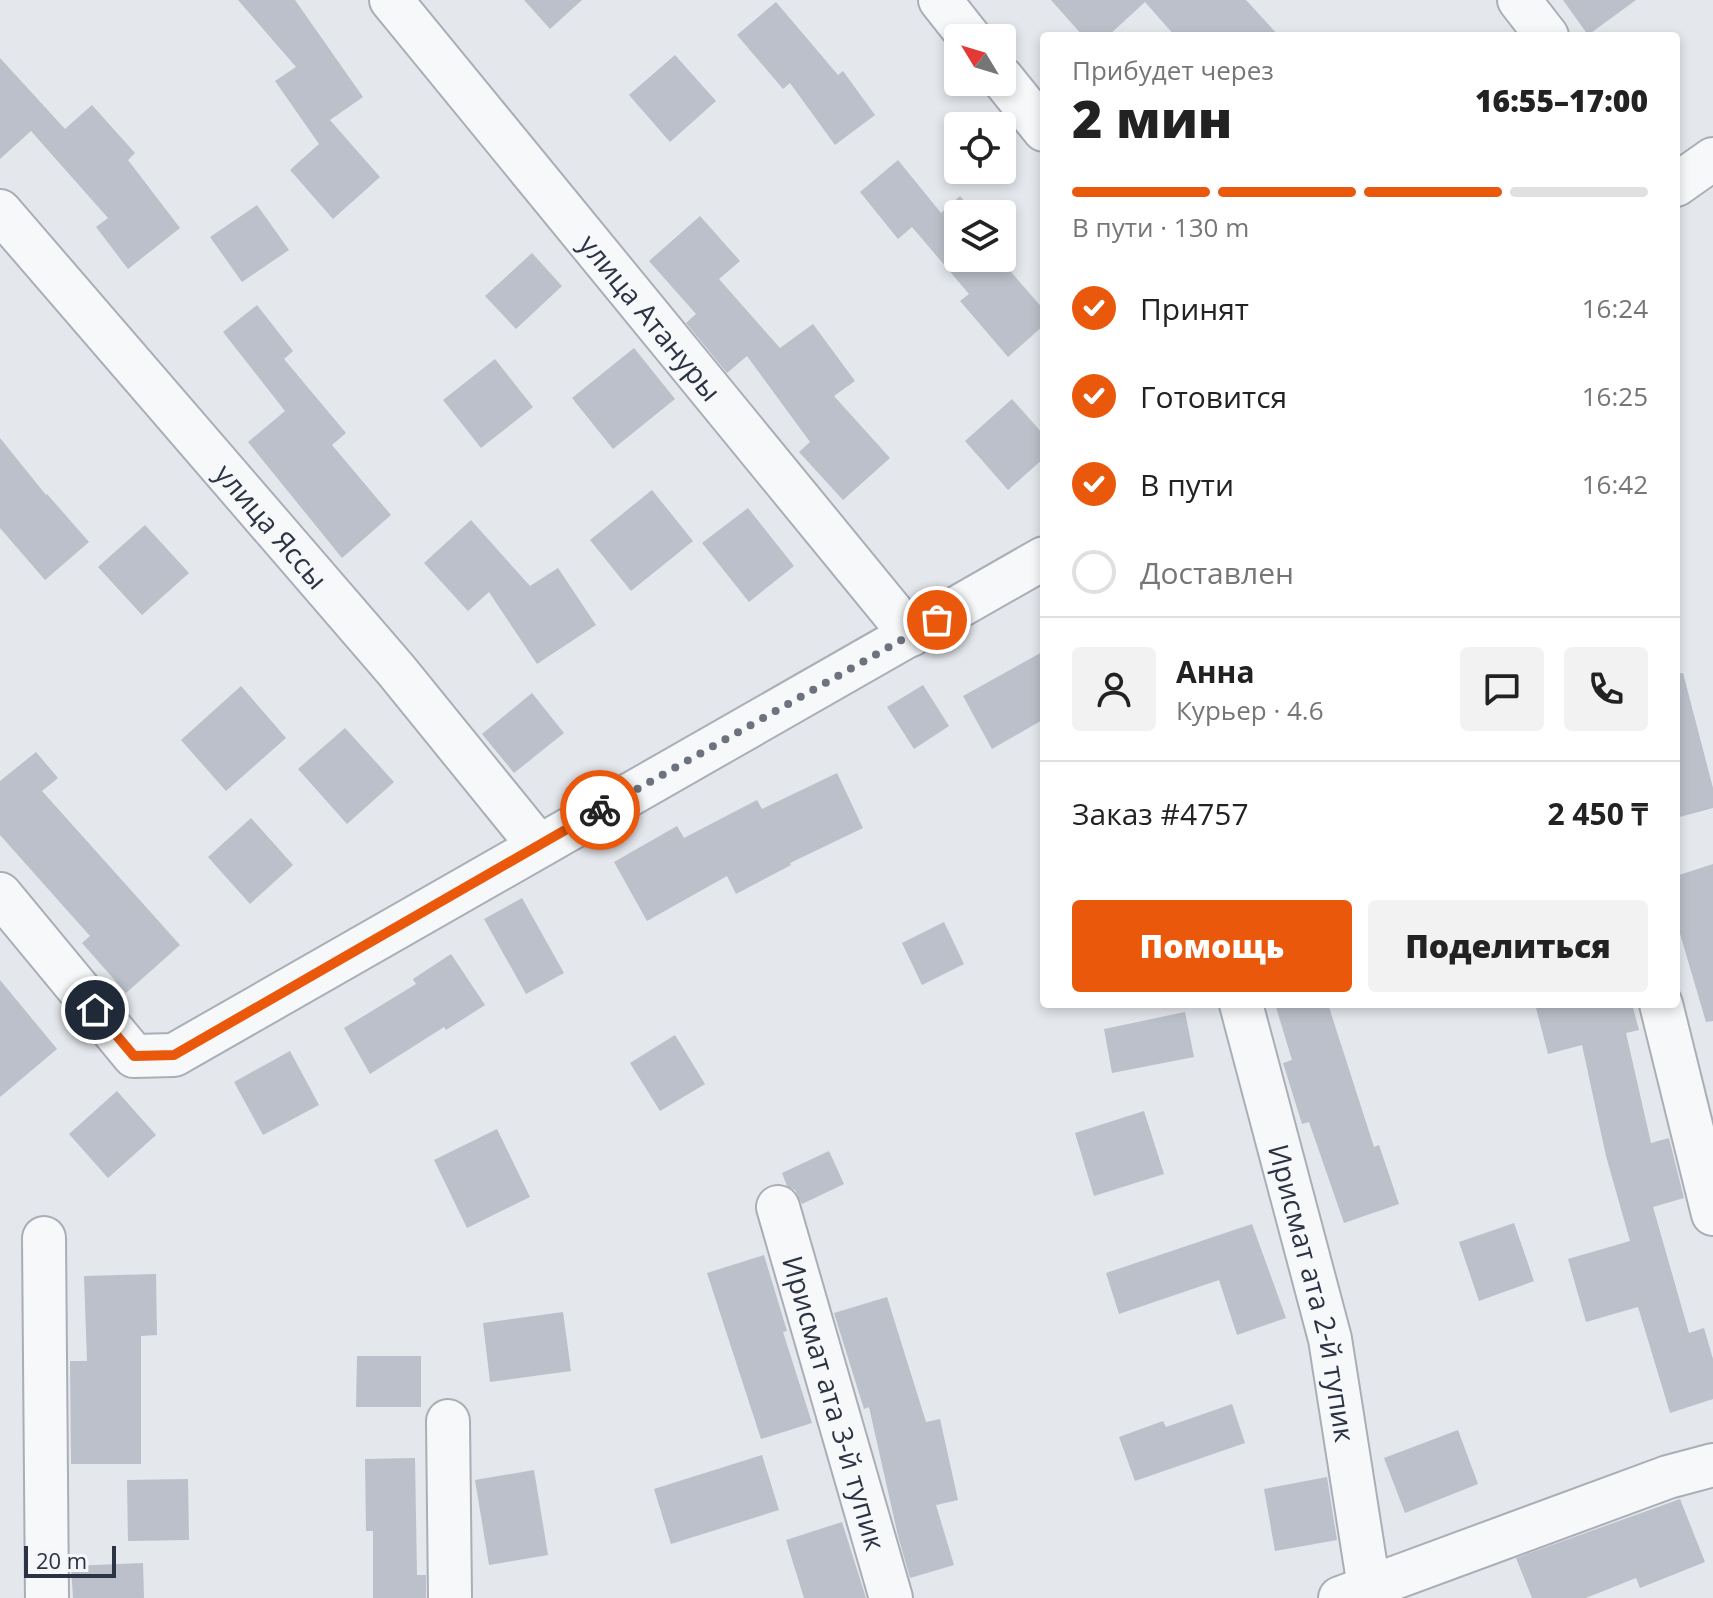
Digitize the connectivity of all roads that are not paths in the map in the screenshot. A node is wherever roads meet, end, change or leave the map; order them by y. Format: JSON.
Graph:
{"nodes":[{"id":1,"x":391,"y":0,"type":"edge"},
{"id":2,"x":940,"y":0,"type":"edge"},
{"id":3,"x":1519,"y":0,"type":"edge"},
{"id":4,"x":959,"y":24,"type":"edge"},
{"id":5,"x":1544,"y":32,"type":"edge"},
{"id":6,"x":1016,"y":95,"type":"edge"},
{"id":7,"x":1040,"y":125,"type":"edge"},
{"id":8,"x":1713,"y":159,"type":"edge"},
{"id":9,"x":1680,"y":182,"type":"edge"},
{"id":10,"x":0,"y":211,"type":"edge"},
{"id":11,"x":1040,"y":560,"type":"edge"},
{"id":12,"x":911,"y":635,"type":"junction"},
{"id":13,"x":538,"y":845,"type":"junction"},
{"id":14,"x":0,"y":894,"type":"edge"},
{"id":15,"x":1242,"y":1008,"type":"edge"},
{"id":16,"x":1662,"y":1008,"type":"edge"},
{"id":17,"x":778,"y":1207,"type":"dead end"},
{"id":18,"x":1713,"y":1214,"type":"edge"},
{"id":19,"x":44,"y":1238,"type":"dead end"},
{"id":20,"x":448,"y":1421,"type":"dead end"},
{"id":21,"x":1713,"y":1465,"type":"edge"},
{"id":22,"x":1355,"y":1592,"type":"edge"},
{"id":23,"x":47,"y":1598,"type":"edge"},
{"id":24,"x":450,"y":1598,"type":"edge"},
{"id":25,"x":891,"y":1598,"type":"edge"}],
"edges":[{"from":1,"to":12,"type":"street","name":"улица Атануры"},
{"from":2,"to":4,"type":"street"},
{"from":3,"to":5,"type":"street"},
{"from":6,"to":7,"type":"street"},
{"from":8,"to":9,"type":"street"},
{"from":10,"to":13,"type":"street","name":"улица Яссы"},
{"from":11,"to":12,"type":"street"},
{"from":12,"to":13,"type":"street"},
{"from":13,"to":14,"type":"street"},
{"from":15,"to":22,"type":"street","name":"Ирисмат ата 2-й тупик"},
{"from":16,"to":18,"type":"street"},
{"from":17,"to":25,"type":"street","name":"Ирисмат ата 3-й тупик"},
{"from":19,"to":23,"type":"street"},
{"from":20,"to":24,"type":"street"},
{"from":21,"to":22,"type":"street"}]}
